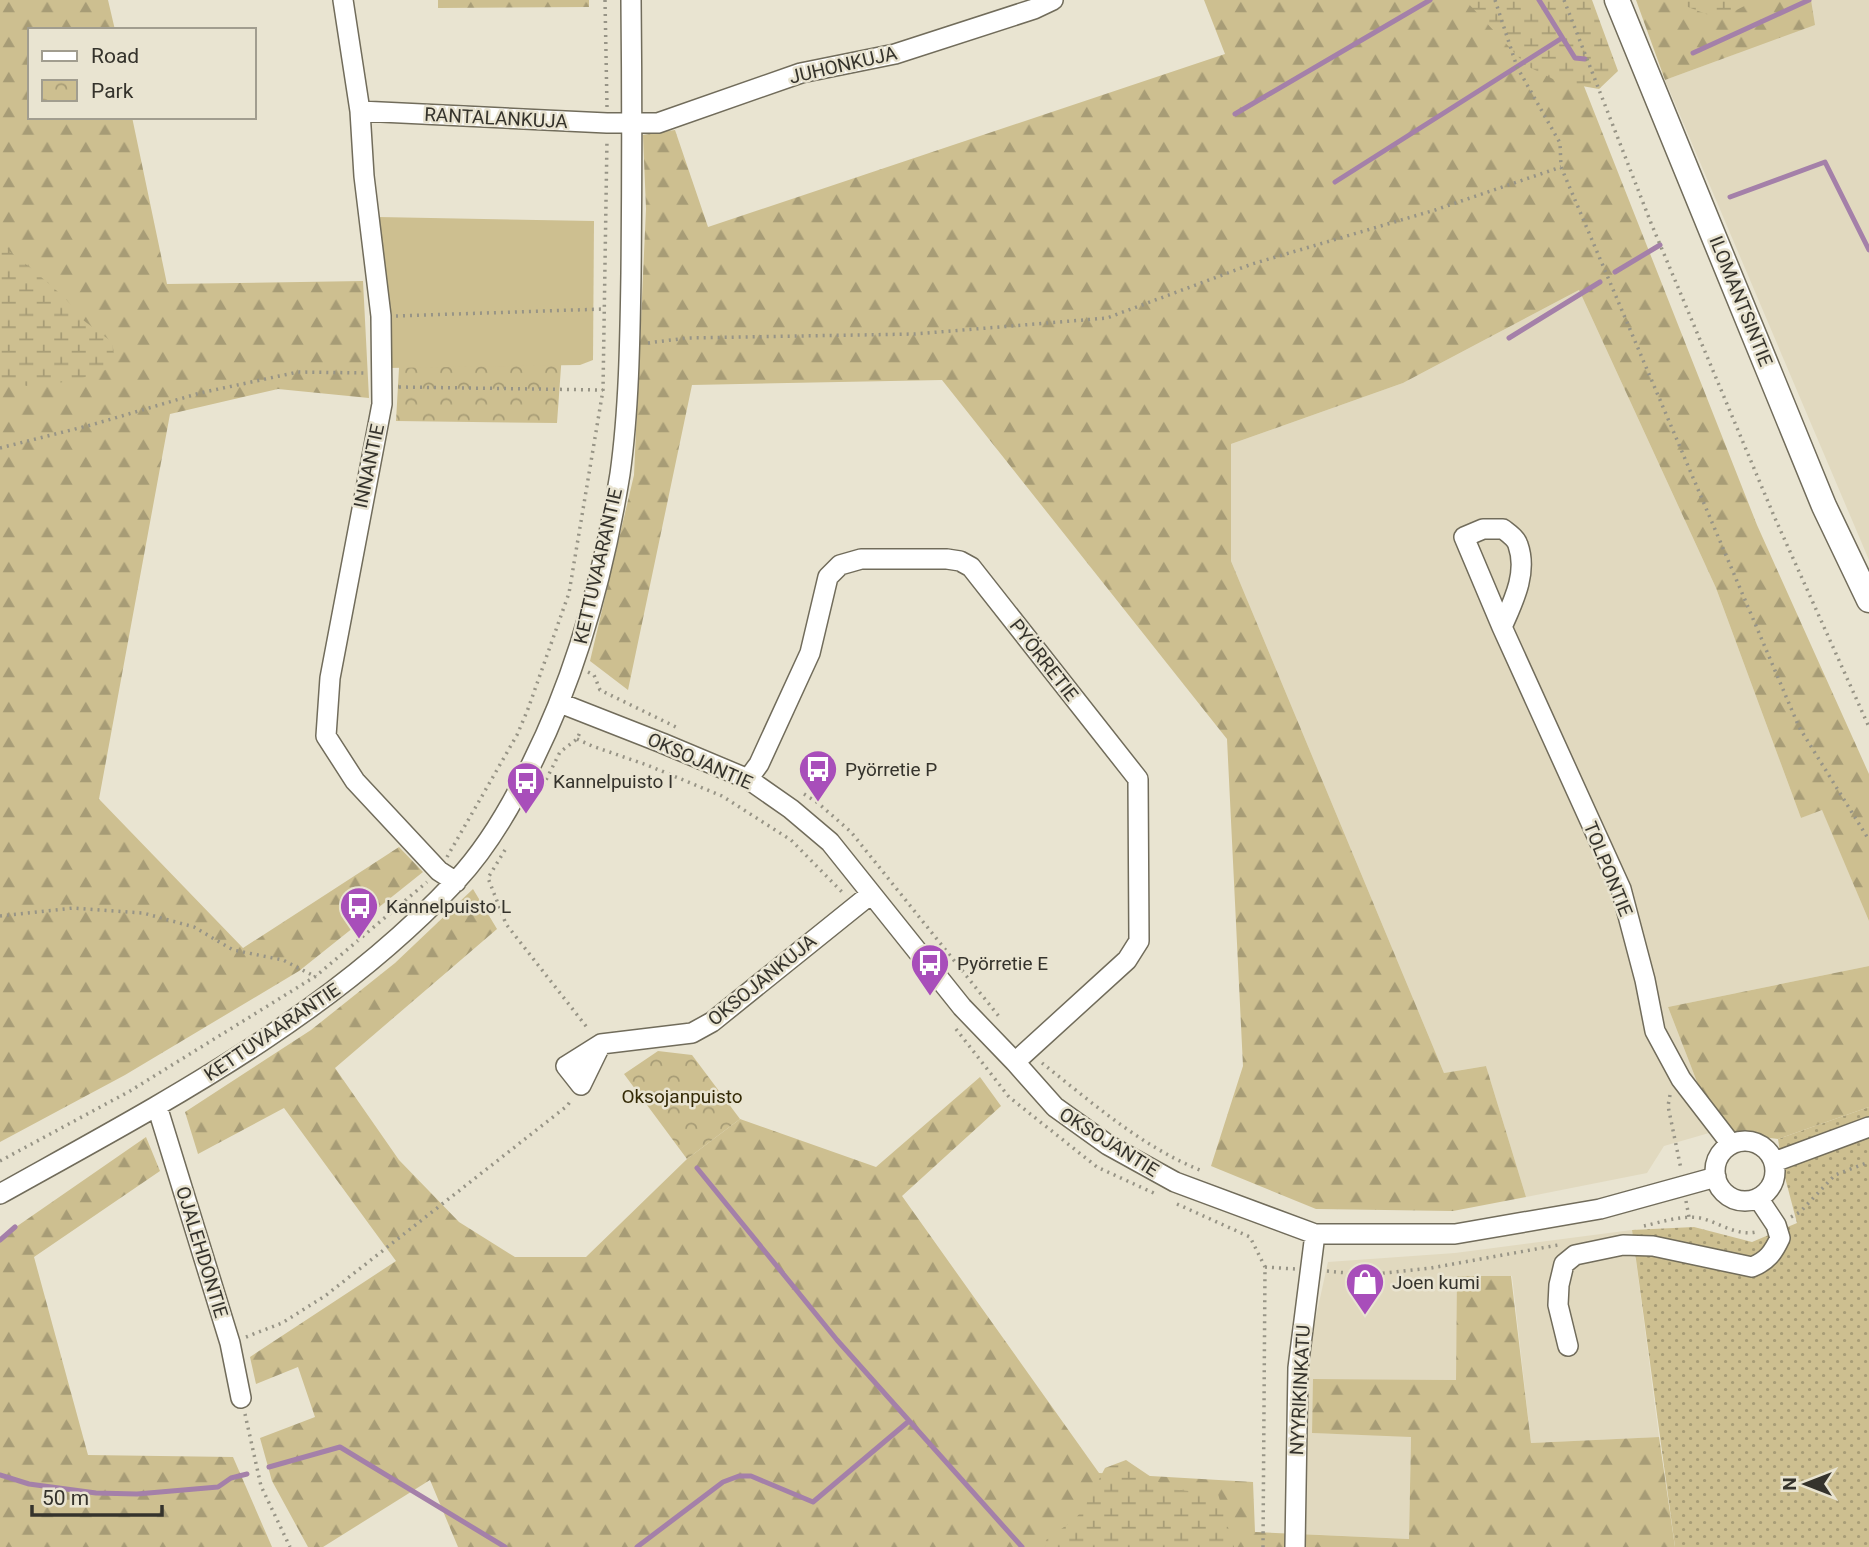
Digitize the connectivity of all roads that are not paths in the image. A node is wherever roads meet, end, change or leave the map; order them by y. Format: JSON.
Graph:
{"nodes":[{"id":1,"x":343,"y":0,"type":"edge"},
{"id":2,"x":631,"y":0,"type":"edge"},
{"id":3,"x":1053,"y":0,"type":"edge"},
{"id":4,"x":1617,"y":0,"type":"edge"},
{"id":5,"x":360,"y":111,"type":"junction"},
{"id":6,"x":633,"y":123,"type":"junction"},
{"id":7,"x":1869,"y":600,"type":"edge"},
{"id":8,"x":1502,"y":627,"type":"junction"},
{"id":9,"x":560,"y":703,"type":"junction"},
{"id":10,"x":748,"y":779,"type":"junction"},
{"id":11,"x":448,"y":876,"type":"junction"},
{"id":12,"x":871,"y":894,"type":"junction"},
{"id":13,"x":1015,"y":1062,"type":"junction"},
{"id":14,"x":581,"y":1085,"type":"road end"},
{"id":15,"x":157,"y":1106,"type":"junction"},
{"id":16,"x":1869,"y":1127,"type":"edge"},
{"id":17,"x":1731,"y":1144,"type":"junction"},
{"id":18,"x":1774,"y":1162,"type":"junction"},
{"id":19,"x":1716,"y":1177,"type":"junction"},
{"id":20,"x":0,"y":1194,"type":"edge"},
{"id":21,"x":1758,"y":1198,"type":"junction"},
{"id":22,"x":1315,"y":1234,"type":"junction"},
{"id":23,"x":1567,"y":1346,"type":"dead end"},
{"id":24,"x":242,"y":1398,"type":"road end"},
{"id":25,"x":1295,"y":1547,"type":"edge"}],
"edges":[{"from":1,"to":5,"type":"street","name":"INNANTIE"},
{"from":2,"to":6,"type":"street","name":"KETTUVAARANTIE"},
{"from":3,"to":6,"type":"street","name":"JUHONKUJA"},
{"from":4,"to":7,"type":"main road","name":"ILOMANTSINTIE"},
{"from":5,"to":6,"type":"street","name":"RANTALANKUJA"},
{"from":5,"to":11,"type":"street","name":"INNANTIE"},
{"from":6,"to":9,"type":"street","name":"KETTUVAARANTIE"},
{"from":8,"to":8,"type":"street","name":"TOLPONTIE"},
{"from":8,"to":17,"type":"street","name":"TOLPONTIE"},
{"from":9,"to":10,"type":"street","name":"OKSOJANTIE"},
{"from":9,"to":11,"type":"street","name":"KETTUVAARANTIE"},
{"from":10,"to":12,"type":"street","name":"OKSOJANTIE"},
{"from":10,"to":13,"type":"street","name":"PYÖRRETIE"},
{"from":11,"to":15,"type":"street","name":"KETTUVAARANTIE"},
{"from":12,"to":13,"type":"street","name":"OKSOJANTIE"},
{"from":12,"to":14,"type":"street","name":"OKSOJANKUJA"},
{"from":13,"to":22,"type":"street","name":"OKSOJANTIE"},
{"from":15,"to":20,"type":"street","name":"KETTUVAARANTIE"},
{"from":15,"to":24,"type":"street","name":"OJALEHDONTIE"},
{"from":16,"to":18,"type":"street"},
{"from":17,"to":18,"type":"street"},
{"from":17,"to":19,"type":"street"},
{"from":18,"to":21,"type":"street"},
{"from":19,"to":21,"type":"street"},
{"from":19,"to":22,"type":"street","name":"OKSOJANTIE"},
{"from":21,"to":23,"type":"street"},
{"from":22,"to":25,"type":"street","name":"NYYRIKINKATU"}]}
